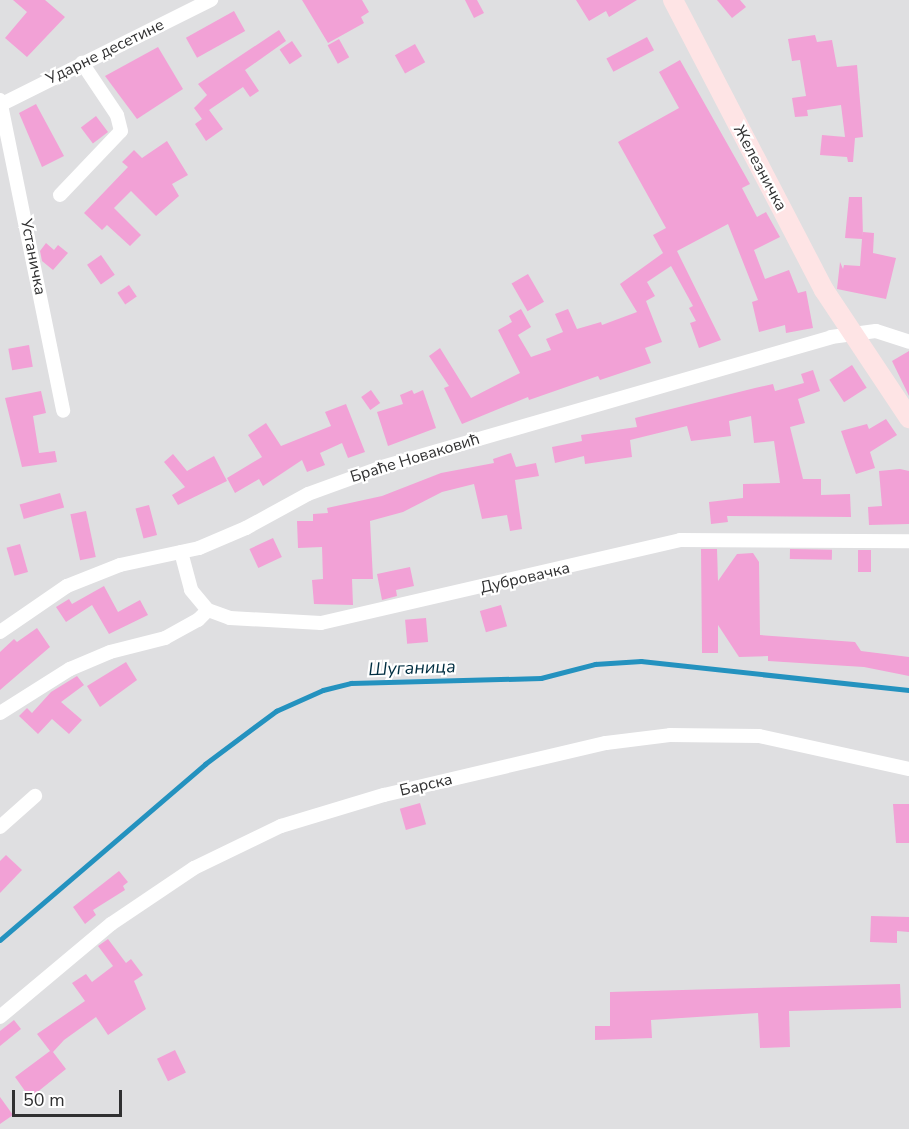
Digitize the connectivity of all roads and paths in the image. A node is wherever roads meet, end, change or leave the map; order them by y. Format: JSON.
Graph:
{"nodes":[{"id":1,"x":211,"y":0,"type":"edge"},
{"id":2,"x":673,"y":0,"type":"edge"},
{"id":3,"x":82,"y":63,"type":"junction"},
{"id":4,"x":1,"y":103,"type":"edge"},
{"id":5,"x":60,"y":195,"type":"dead end"},
{"id":6,"x":852,"y":333,"type":"junction"},
{"id":7,"x":909,"y":342,"type":"edge"},
{"id":8,"x":63,"y":411,"type":"dead end"},
{"id":9,"x":909,"y":418,"type":"edge"},
{"id":10,"x":909,"y":541,"type":"edge"},
{"id":11,"x":181,"y":552,"type":"junction"},
{"id":12,"x":208,"y":610,"type":"junction"},
{"id":13,"x":0,"y":632,"type":"edge"},
{"id":14,"x":0,"y":714,"type":"edge"},
{"id":15,"x":909,"y":769,"type":"edge"},
{"id":16,"x":35,"y":796,"type":"dead end"},
{"id":17,"x":0,"y":827,"type":"edge"},
{"id":18,"x":0,"y":1017,"type":"edge"}],
"edges":[{"from":1,"to":3,"type":"street","name":"Ударне десетине"},
{"from":2,"to":6,"type":"main road","name":"Железничка"},
{"from":3,"to":4,"type":"street","name":"Ударне десетине"},
{"from":3,"to":5,"type":"street"},
{"from":4,"to":8,"type":"street","name":"Устаничка"},
{"from":6,"to":7,"type":"street","name":"Браће Новаковић"},
{"from":6,"to":9,"type":"main road","name":"Железничка"},
{"from":6,"to":11,"type":"street","name":"Браће Новаковић"},
{"from":10,"to":12,"type":"street","name":"Дубровачка"},
{"from":11,"to":12,"type":"street"},
{"from":11,"to":13,"type":"street","name":"Браће Новаковић"},
{"from":12,"to":14,"type":"street"},
{"from":15,"to":18,"type":"street","name":"Барска"},
{"from":16,"to":17,"type":"street"}]}
